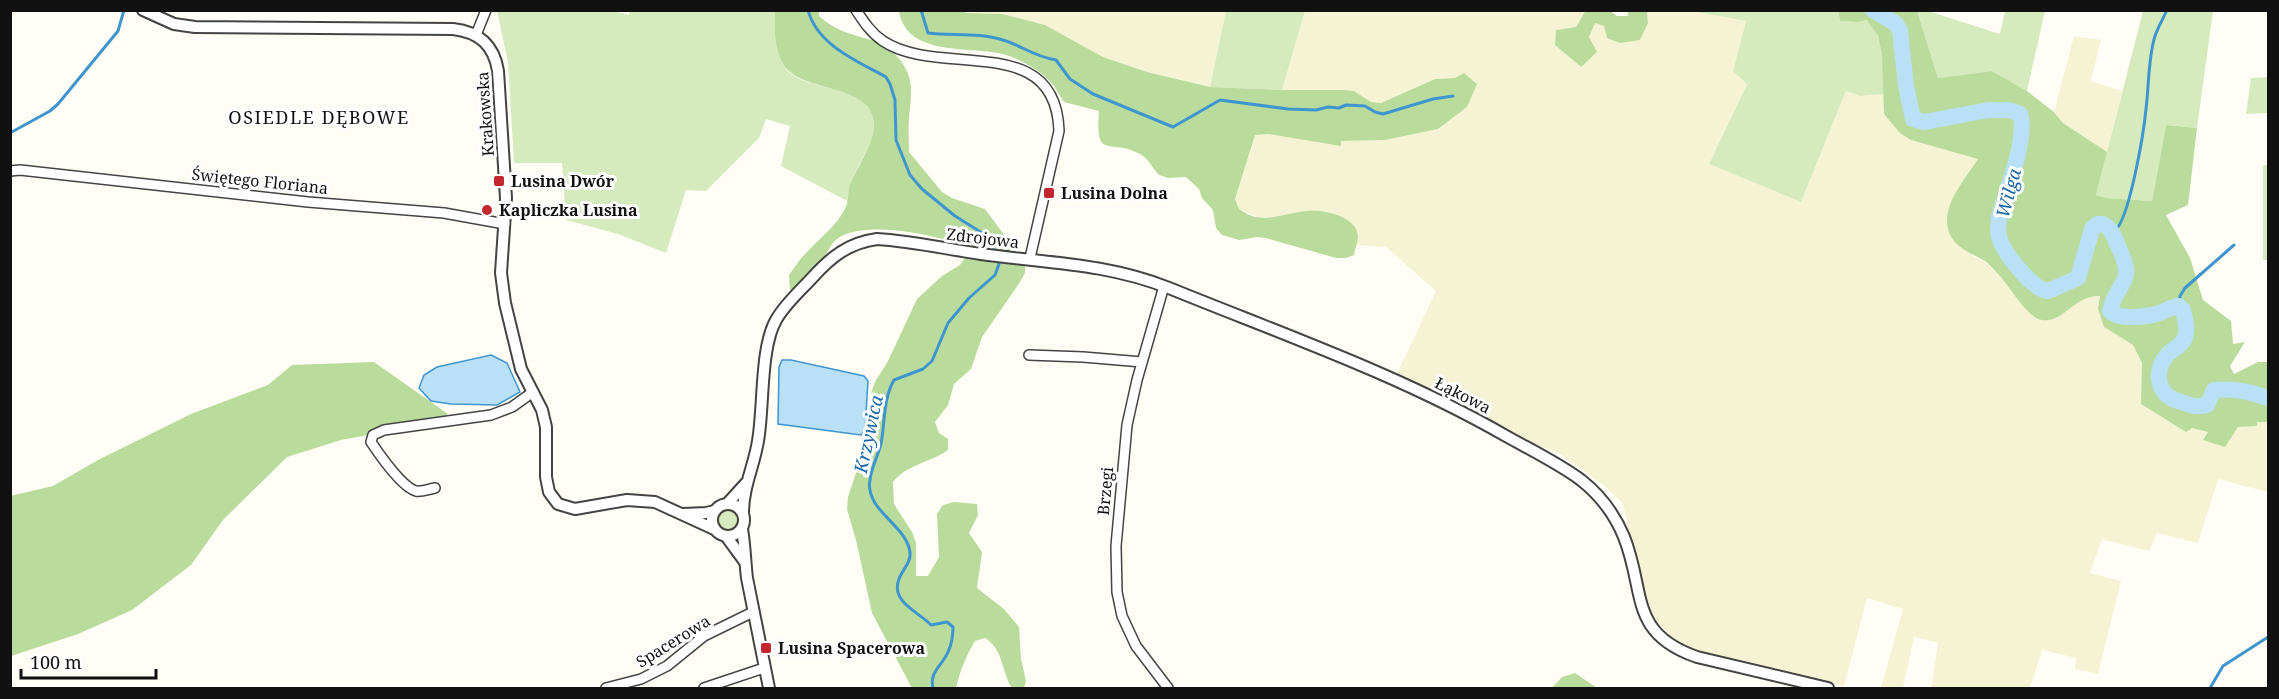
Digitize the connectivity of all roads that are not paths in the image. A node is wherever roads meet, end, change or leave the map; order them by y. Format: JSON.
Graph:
{"nodes":[{"id":1,"x":143,"y":10,"type":"edge"},
{"id":2,"x":486,"y":10,"type":"edge"},
{"id":3,"x":856,"y":10,"type":"edge"},
{"id":4,"x":476,"y":35,"type":"junction"},
{"id":5,"x":10,"y":171,"type":"edge"},
{"id":6,"x":505,"y":224,"type":"junction"},
{"id":7,"x":1030,"y":258,"type":"junction"},
{"id":8,"x":1164,"y":286,"type":"junction"},
{"id":9,"x":1029,"y":355,"type":"dead end"},
{"id":10,"x":1142,"y":362,"type":"junction"},
{"id":11,"x":533,"y":392,"type":"junction"},
{"id":12,"x":746,"y":483,"type":"junction"},
{"id":13,"x":435,"y":488,"type":"dead end"},
{"id":14,"x":727,"y":504,"type":"junction"},
{"id":15,"x":715,"y":511,"type":"junction"},
{"id":16,"x":743,"y":513,"type":"junction"},
{"id":17,"x":683,"y":514,"type":"junction"},
{"id":18,"x":714,"y":529,"type":"junction"},
{"id":19,"x":742,"y":530,"type":"junction"},
{"id":20,"x":726,"y":536,"type":"junction"},
{"id":21,"x":745,"y":562,"type":"junction"},
{"id":22,"x":753,"y":612,"type":"junction"},
{"id":23,"x":764,"y":668,"type":"junction"},
{"id":24,"x":606,"y":688,"type":"edge"},
{"id":25,"x":704,"y":688,"type":"edge"},
{"id":26,"x":769,"y":688,"type":"edge"},
{"id":27,"x":1168,"y":688,"type":"edge"},
{"id":28,"x":1828,"y":688,"type":"edge"}],
"edges":[{"from":1,"to":4,"type":"street"},
{"from":2,"to":4,"type":"street"},
{"from":3,"to":7,"type":"street","name":"Zdrojowa"},
{"from":4,"to":6,"type":"street","name":"Krakowska"},
{"from":5,"to":6,"type":"street","name":"Świętego Floriana"},
{"from":6,"to":11,"type":"street","name":"Krakowska"},
{"from":7,"to":8,"type":"street","name":"Łąkowa"},
{"from":7,"to":12,"type":"street","name":"Zdrojowa"},
{"from":8,"to":10,"type":"street","name":"Brzegi"},
{"from":8,"to":28,"type":"street","name":"Łąkowa"},
{"from":9,"to":10,"type":"street"},
{"from":10,"to":27,"type":"street","name":"Brzegi"},
{"from":11,"to":13,"type":"street"},
{"from":11,"to":17,"type":"street","name":"Krakowska"},
{"from":12,"to":14,"type":"street","name":"Zdrojowa"},
{"from":12,"to":16,"type":"street","name":"Zdrojowa"},
{"from":14,"to":15,"type":"street"},
{"from":14,"to":16,"type":"street"},
{"from":15,"to":17,"type":"street","name":"Krakowska"},
{"from":15,"to":18,"type":"street"},
{"from":16,"to":19,"type":"street"},
{"from":17,"to":18,"type":"street","name":"Krakowska"},
{"from":18,"to":20,"type":"street"},
{"from":19,"to":20,"type":"street"},
{"from":19,"to":21,"type":"street"},
{"from":20,"to":21,"type":"street"},
{"from":21,"to":22,"type":"street"},
{"from":22,"to":23,"type":"street"},
{"from":22,"to":24,"type":"street","name":"Spacerowa"},
{"from":23,"to":25,"type":"street"},
{"from":23,"to":26,"type":"street"}]}
